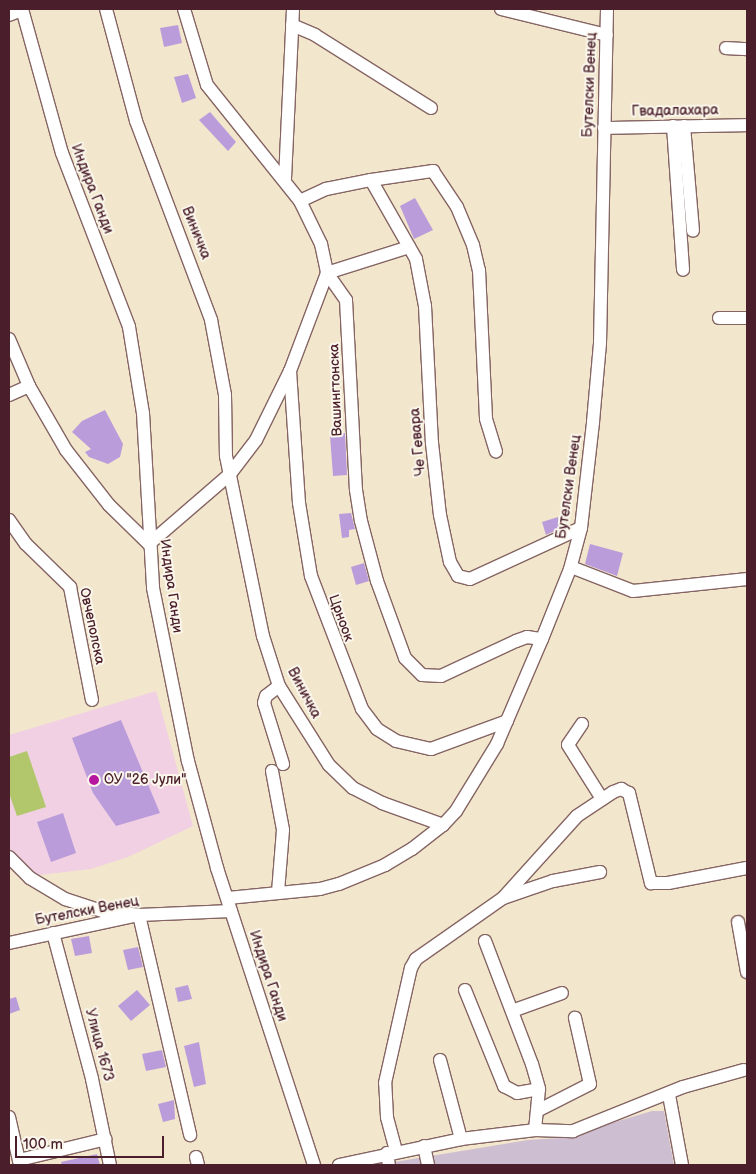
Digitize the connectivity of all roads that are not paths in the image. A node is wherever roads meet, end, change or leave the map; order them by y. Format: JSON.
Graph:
{"nodes":[{"id":1,"x":22,"y":9,"type":"edge"},
{"id":2,"x":106,"y":9,"type":"edge"},
{"id":3,"x":184,"y":9,"type":"edge"},
{"id":4,"x":293,"y":9,"type":"edge"},
{"id":5,"x":501,"y":9,"type":"edge"},
{"id":6,"x":607,"y":9,"type":"edge"},
{"id":7,"x":9,"y":15,"type":"edge"},
{"id":8,"x":292,"y":25,"type":"junction"},
{"id":9,"x":607,"y":35,"type":"junction"},
{"id":10,"x":726,"y":48,"type":"dead end"},
{"id":11,"x":747,"y":49,"type":"edge"},
{"id":12,"x":431,"y":108,"type":"dead end"},
{"id":13,"x":747,"y":125,"type":"edge"},
{"id":14,"x":678,"y":126,"type":"junction"},
{"id":15,"x":604,"y":128,"type":"junction"},
{"id":16,"x":285,"y":179,"type":"junction"},
{"id":17,"x":371,"y":180,"type":"junction"},
{"id":18,"x":300,"y":202,"type":"junction"},
{"id":19,"x":693,"y":231,"type":"dead end"},
{"id":20,"x":410,"y":248,"type":"junction"},
{"id":21,"x":683,"y":270,"type":"dead end"},
{"id":22,"x":327,"y":274,"type":"junction"},
{"id":23,"x":320,"y":288,"type":"junction"},
{"id":24,"x":342,"y":292,"type":"junction"},
{"id":25,"x":719,"y":318,"type":"dead end"},
{"id":26,"x":747,"y":318,"type":"edge"},
{"id":27,"x":9,"y":340,"type":"edge"},
{"id":28,"x":290,"y":371,"type":"junction"},
{"id":29,"x":28,"y":386,"type":"junction"},
{"id":30,"x":9,"y":394,"type":"edge"},
{"id":31,"x":496,"y":452,"type":"dead end"},
{"id":32,"x":230,"y":474,"type":"junction"},
{"id":33,"x":9,"y":520,"type":"edge"},
{"id":34,"x":581,"y":528,"type":"junction"},
{"id":35,"x":149,"y":544,"type":"junction"},
{"id":36,"x":571,"y":567,"type":"junction"},
{"id":37,"x":747,"y":579,"type":"edge"},
{"id":38,"x":542,"y":639,"type":"junction"},
{"id":39,"x":279,"y":686,"type":"junction"},
{"id":40,"x":92,"y":700,"type":"dead end"},
{"id":41,"x":506,"y":721,"type":"junction"},
{"id":42,"x":582,"y":724,"type":"dead end"},
{"id":43,"x":283,"y":764,"type":"dead end"},
{"id":44,"x":272,"y":771,"type":"dead end"},
{"id":45,"x":602,"y":799,"type":"junction"},
{"id":46,"x":443,"y":825,"type":"junction"},
{"id":47,"x":9,"y":857,"type":"edge"},
{"id":48,"x":747,"y":868,"type":"edge"},
{"id":49,"x":600,"y":872,"type":"dead end"},
{"id":50,"x":278,"y":892,"type":"junction"},
{"id":51,"x":228,"y":898,"type":"junction"},
{"id":52,"x":503,"y":898,"type":"junction"},
{"id":53,"x":232,"y":912,"type":"junction"},
{"id":54,"x":139,"y":915,"type":"junction"},
{"id":55,"x":738,"y":922,"type":"dead end"},
{"id":56,"x":53,"y":933,"type":"junction"},
{"id":57,"x":485,"y":941,"type":"dead end"},
{"id":58,"x":9,"y":942,"type":"edge"},
{"id":59,"x":747,"y":972,"type":"edge"},
{"id":60,"x":465,"y":990,"type":"dead end"},
{"id":61,"x":562,"y":993,"type":"dead end"},
{"id":62,"x":512,"y":1012,"type":"junction"},
{"id":63,"x":575,"y":1018,"type":"dead end"},
{"id":64,"x":440,"y":1060,"type":"dead end"},
{"id":65,"x":744,"y":1070,"type":"dead end"},
{"id":66,"x":539,"y":1089,"type":"junction"},
{"id":67,"x":669,"y":1095,"type":"junction"},
{"id":68,"x":539,"y":1110,"type":"junction"},
{"id":69,"x":9,"y":1117,"type":"edge"},
{"id":70,"x":536,"y":1130,"type":"junction"},
{"id":71,"x":190,"y":1135,"type":"dead end"},
{"id":72,"x":106,"y":1139,"type":"junction"},
{"id":73,"x":461,"y":1139,"type":"junction"},
{"id":74,"x":424,"y":1146,"type":"junction"},
{"id":75,"x":391,"y":1156,"type":"edge"},
{"id":76,"x":19,"y":1162,"type":"edge"},
{"id":77,"x":110,"y":1165,"type":"edge"},
{"id":78,"x":314,"y":1165,"type":"edge"},
{"id":79,"x":339,"y":1165,"type":"edge"},
{"id":80,"x":428,"y":1165,"type":"edge"},
{"id":81,"x":682,"y":1165,"type":"edge"}],
"edges":[{"from":1,"to":7,"type":"street"},
{"from":1,"to":35,"type":"street","name":"Индира Ганди"},
{"from":2,"to":32,"type":"street","name":"Виничка"},
{"from":3,"to":16,"type":"street","name":"Вашингтонска"},
{"from":4,"to":8,"type":"street"},
{"from":5,"to":9,"type":"street"},
{"from":6,"to":9,"type":"street","name":"Бутелски Венец"},
{"from":8,"to":12,"type":"street"},
{"from":8,"to":16,"type":"street"},
{"from":9,"to":15,"type":"street","name":"Бутелски Венец"},
{"from":10,"to":11,"type":"street"},
{"from":13,"to":14,"type":"street","name":"Гвадалахара"},
{"from":14,"to":15,"type":"street","name":"Гвадалахара"},
{"from":14,"to":19,"type":"street"},
{"from":14,"to":21,"type":"street"},
{"from":15,"to":34,"type":"street","name":"Бутелски Венец"},
{"from":16,"to":18,"type":"street","name":"Вашингтонска"},
{"from":17,"to":18,"type":"street"},
{"from":17,"to":20,"type":"street","name":"Че Гевара"},
{"from":17,"to":31,"type":"street"},
{"from":18,"to":22,"type":"street","name":"Вашингтонска"},
{"from":20,"to":22,"type":"street"},
{"from":20,"to":34,"type":"street","name":"Че Гевара"},
{"from":22,"to":23,"type":"street"},
{"from":22,"to":24,"type":"street","name":"Вашингтонска"},
{"from":23,"to":24,"type":"street"},
{"from":23,"to":28,"type":"street"},
{"from":24,"to":38,"type":"street","name":"Вашингтонска"},
{"from":25,"to":26,"type":"street"},
{"from":27,"to":29,"type":"street"},
{"from":28,"to":32,"type":"street"},
{"from":28,"to":41,"type":"street","name":"Црноок"},
{"from":29,"to":30,"type":"street"},
{"from":29,"to":35,"type":"street"},
{"from":32,"to":35,"type":"street"},
{"from":32,"to":39,"type":"street","name":"Виничка"},
{"from":33,"to":40,"type":"street","name":"Овчеполска"},
{"from":34,"to":36,"type":"street","name":"Бутелски Венец"},
{"from":35,"to":51,"type":"street","name":"Индира Ганди"},
{"from":36,"to":37,"type":"street"},
{"from":36,"to":38,"type":"street","name":"Бутелски Венец"},
{"from":38,"to":41,"type":"street","name":"Бутелски Венец"},
{"from":39,"to":43,"type":"street"},
{"from":39,"to":46,"type":"street","name":"Виничка"},
{"from":41,"to":46,"type":"street","name":"Бутелски Венец"},
{"from":42,"to":45,"type":"street"},
{"from":44,"to":50,"type":"street"},
{"from":45,"to":48,"type":"street"},
{"from":45,"to":52,"type":"street"},
{"from":46,"to":50,"type":"street","name":"Бутелски Венец"},
{"from":47,"to":54,"type":"street"},
{"from":49,"to":52,"type":"street"},
{"from":50,"to":51,"type":"street","name":"Бутелски Венец"},
{"from":51,"to":53,"type":"street","name":"Индира Ганди"},
{"from":52,"to":75,"type":"street"},
{"from":53,"to":54,"type":"street","name":"Бутелски Венец"},
{"from":53,"to":78,"type":"street","name":"Индира Ганди"},
{"from":54,"to":56,"type":"street","name":"Бутелски Венец"},
{"from":54,"to":71,"type":"street"},
{"from":55,"to":59,"type":"street"},
{"from":56,"to":58,"type":"street","name":"Бутелски Венец"},
{"from":56,"to":72,"type":"street","name":"Улица 1673"},
{"from":57,"to":62,"type":"street"},
{"from":60,"to":66,"type":"street"},
{"from":61,"to":62,"type":"street"},
{"from":62,"to":66,"type":"street"},
{"from":63,"to":68,"type":"street"},
{"from":64,"to":73,"type":"street"},
{"from":65,"to":67,"type":"street"},
{"from":66,"to":68,"type":"street"},
{"from":67,"to":70,"type":"street"},
{"from":67,"to":81,"type":"street"},
{"from":68,"to":70,"type":"street"},
{"from":69,"to":76,"type":"street"},
{"from":70,"to":73,"type":"street"},
{"from":72,"to":76,"type":"street"},
{"from":72,"to":77,"type":"street","name":"Улица 1673"},
{"from":73,"to":74,"type":"street"},
{"from":74,"to":75,"type":"street"},
{"from":74,"to":80,"type":"street"},
{"from":75,"to":79,"type":"street"}]}
